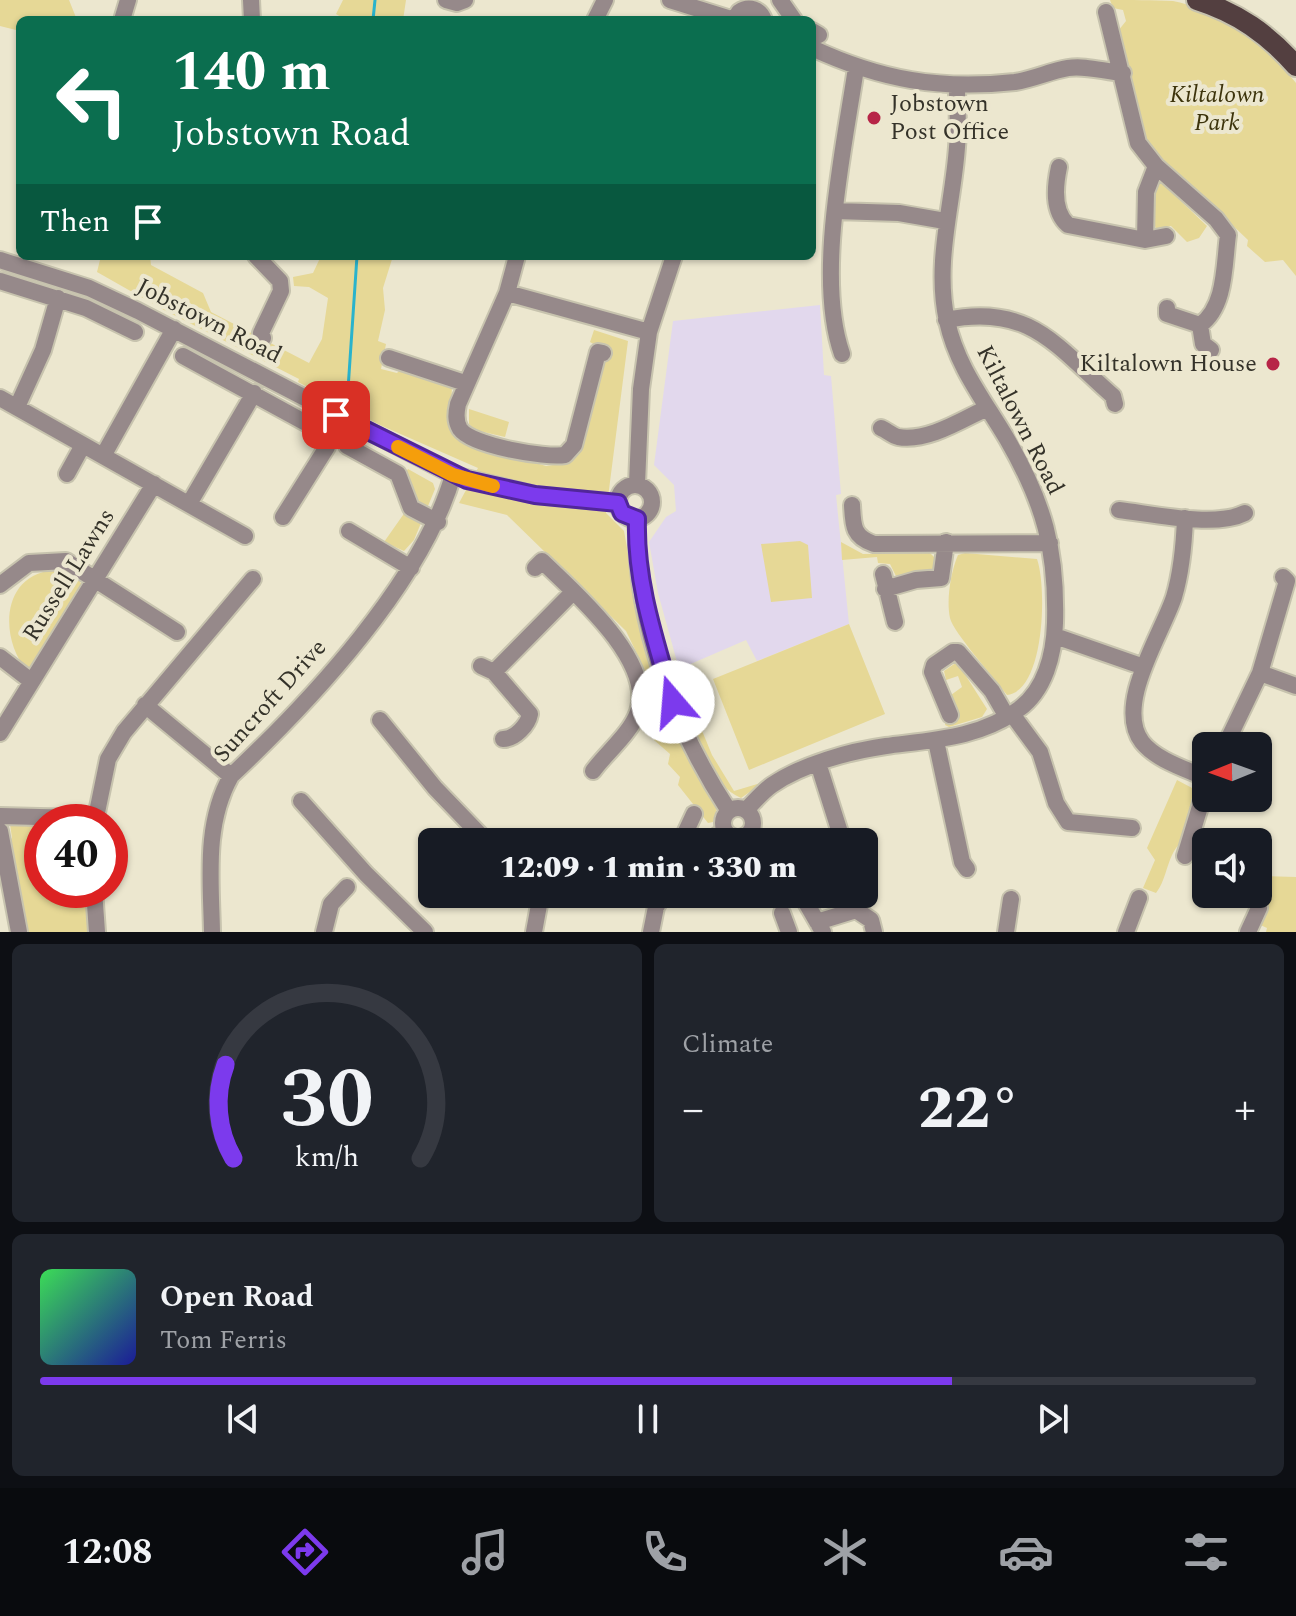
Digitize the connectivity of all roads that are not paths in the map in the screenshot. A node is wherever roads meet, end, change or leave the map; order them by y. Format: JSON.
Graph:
{"nodes":[{"id":1,"x":446,"y":0,"type":"edge"},
{"id":2,"x":465,"y":0,"type":"edge"},
{"id":3,"x":670,"y":0,"type":"edge"},
{"id":4,"x":1197,"y":0,"type":"edge"},
{"id":5,"x":759,"y":10,"type":"edge"},
{"id":6,"x":1106,"y":12,"type":"dead end"},
{"id":7,"x":721,"y":16,"type":"edge"},
{"id":8,"x":737,"y":16,"type":"edge"},
{"id":9,"x":816,"y":39,"type":"edge"},
{"id":10,"x":1296,"y":66,"type":"edge"},
{"id":11,"x":856,"y":68,"type":"junction"},
{"id":12,"x":1123,"y":73,"type":"junction"},
{"id":13,"x":957,"y":86,"type":"junction"},
{"id":14,"x":1156,"y":166,"type":"junction"},
{"id":15,"x":1059,"y":167,"type":"dead end"},
{"id":16,"x":835,"y":211,"type":"junction"},
{"id":17,"x":945,"y":221,"type":"junction"},
{"id":18,"x":1166,"y":236,"type":"dead end"},
{"id":19,"x":1145,"y":240,"type":"junction"},
{"id":20,"x":0,"y":260,"type":"edge"},
{"id":21,"x":260,"y":260,"type":"edge"},
{"id":22,"x":516,"y":260,"type":"edge"},
{"id":23,"x":673,"y":260,"type":"edge"},
{"id":24,"x":0,"y":281,"type":"edge"},
{"id":25,"x":507,"y":293,"type":"junction"},
{"id":26,"x":58,"y":298,"type":"junction"},
{"id":27,"x":1167,"y":308,"type":"dead end"},
{"id":28,"x":946,"y":320,"type":"junction"},
{"id":29,"x":1200,"y":325,"type":"junction"},
{"id":30,"x":174,"y":329,"type":"junction"},
{"id":31,"x":135,"y":332,"type":"dead end"},
{"id":32,"x":649,"y":332,"type":"junction"},
{"id":33,"x":263,"y":338,"type":"dead end"},
{"id":34,"x":1211,"y":350,"type":"dead end"},
{"id":35,"x":603,"y":353,"type":"dead end"},
{"id":36,"x":842,"y":354,"type":"dead end"},
{"id":37,"x":183,"y":356,"type":"dead end"},
{"id":38,"x":389,"y":358,"type":"dead end"},
{"id":39,"x":465,"y":383,"type":"junction"},
{"id":40,"x":254,"y":393,"type":"junction"},
{"id":41,"x":0,"y":398,"type":"edge"},
{"id":42,"x":1115,"y":404,"type":"dead end"},
{"id":43,"x":17,"y":407,"type":"junction"},
{"id":44,"x":985,"y":409,"type":"junction"},
{"id":45,"x":881,"y":428,"type":"dead end"},
{"id":46,"x":83,"y":445,"type":"junction"},
{"id":47,"x":347,"y":446,"type":"dead end"},
{"id":48,"x":103,"y":456,"type":"junction"},
{"id":49,"x":67,"y":474,"type":"dead end"},
{"id":50,"x":453,"y":475,"type":"junction"},
{"id":51,"x":154,"y":484,"type":"junction"},
{"id":52,"x":637,"y":484,"type":"junction"},
{"id":53,"x":618,"y":503,"type":"junction"},
{"id":54,"x":189,"y":504,"type":"junction"},
{"id":55,"x":852,"y":505,"type":"dead end"},
{"id":56,"x":1119,"y":510,"type":"dead end"},
{"id":57,"x":1245,"y":513,"type":"dead end"},
{"id":58,"x":283,"y":517,"type":"dead end"},
{"id":59,"x":1185,"y":518,"type":"junction"},
{"id":60,"x":637,"y":519,"type":"junction"},
{"id":61,"x":438,"y":522,"type":"junction"},
{"id":62,"x":349,"y":531,"type":"dead end"},
{"id":63,"x":245,"y":536,"type":"dead end"},
{"id":64,"x":946,"y":542,"type":"junction"},
{"id":65,"x":1050,"y":543,"type":"junction"},
{"id":66,"x":411,"y":568,"type":"junction"},
{"id":67,"x":535,"y":568,"type":"dead end"},
{"id":68,"x":1283,"y":577,"type":"dead end"},
{"id":69,"x":93,"y":579,"type":"junction"},
{"id":70,"x":253,"y":579,"type":"dead end"},
{"id":71,"x":0,"y":585,"type":"edge"},
{"id":72,"x":573,"y":592,"type":"junction"},
{"id":73,"x":895,"y":622,"type":"dead end"},
{"id":74,"x":177,"y":632,"type":"dead end"},
{"id":75,"x":1055,"y":636,"type":"junction"},
{"id":76,"x":653,"y":642,"type":"junction"},
{"id":77,"x":625,"y":653,"type":"junction"},
{"id":78,"x":0,"y":657,"type":"edge"},
{"id":79,"x":1144,"y":667,"type":"junction"},
{"id":80,"x":1260,"y":673,"type":"junction"},
{"id":81,"x":31,"y":681,"type":"junction"},
{"id":82,"x":956,"y":682,"type":"dead end"},
{"id":83,"x":1296,"y":686,"type":"edge"},
{"id":84,"x":939,"y":688,"type":"junction"},
{"id":85,"x":145,"y":705,"type":"junction"},
{"id":86,"x":950,"y":715,"type":"dead end"},
{"id":87,"x":1010,"y":716,"type":"junction"},
{"id":88,"x":380,"y":720,"type":"dead end"},
{"id":89,"x":1232,"y":732,"type":"edge"},
{"id":90,"x":0,"y":733,"type":"edge"},
{"id":91,"x":503,"y":739,"type":"dead end"},
{"id":92,"x":936,"y":741,"type":"junction"},
{"id":93,"x":818,"y":763,"type":"junction"},
{"id":94,"x":593,"y":771,"type":"dead end"},
{"id":95,"x":1192,"y":771,"type":"edge"},
{"id":96,"x":231,"y":776,"type":"junction"},
{"id":97,"x":301,"y":801,"type":"dead end"},
{"id":98,"x":93,"y":804,"type":"edge"},
{"id":99,"x":746,"y":810,"type":"junction"},
{"id":100,"x":729,"y":811,"type":"junction"},
{"id":101,"x":1198,"y":812,"type":"edge"},
{"id":102,"x":694,"y":814,"type":"dead end"},
{"id":103,"x":0,"y":816,"type":"edge"},
{"id":104,"x":24,"y":817,"type":"edge"},
{"id":105,"x":474,"y":828,"type":"edge"},
{"id":106,"x":688,"y":828,"type":"edge"},
{"id":107,"x":724,"y":828,"type":"edge"},
{"id":108,"x":754,"y":828,"type":"edge"},
{"id":109,"x":839,"y":828,"type":"edge"},
{"id":110,"x":1132,"y":828,"type":"dead end"},
{"id":111,"x":0,"y":831,"type":"edge"},
{"id":112,"x":1185,"y":856,"type":"dead end"},
{"id":113,"x":967,"y":869,"type":"dead end"},
{"id":114,"x":347,"y":887,"type":"dead end"},
{"id":115,"x":1139,"y":898,"type":"dead end"},
{"id":116,"x":1011,"y":899,"type":"dead end"},
{"id":117,"x":95,"y":908,"type":"edge"},
{"id":118,"x":538,"y":908,"type":"edge"},
{"id":119,"x":656,"y":908,"type":"edge"},
{"id":120,"x":809,"y":908,"type":"edge"},
{"id":121,"x":1259,"y":908,"type":"dead end"},
{"id":122,"x":782,"y":913,"type":"dead end"},
{"id":123,"x":820,"y":927,"type":"edge"},
{"id":124,"x":19,"y":932,"type":"edge"},
{"id":125,"x":97,"y":932,"type":"edge"},
{"id":126,"x":212,"y":932,"type":"edge"},
{"id":127,"x":324,"y":932,"type":"edge"},
{"id":128,"x":425,"y":932,"type":"edge"},
{"id":129,"x":534,"y":932,"type":"edge"},
{"id":130,"x":651,"y":932,"type":"edge"},
{"id":131,"x":789,"y":932,"type":"edge"},
{"id":132,"x":874,"y":932,"type":"edge"},
{"id":133,"x":1006,"y":932,"type":"edge"},
{"id":134,"x":1126,"y":932,"type":"edge"},
{"id":135,"x":1248,"y":932,"type":"edge"}],
"edges":[{"from":1,"to":2,"type":"street"},
{"from":3,"to":7,"type":"street"},
{"from":4,"to":10,"type":"main road"},
{"from":5,"to":8,"type":"street"},
{"from":6,"to":12,"type":"street"},
{"from":9,"to":11,"type":"street"},
{"from":11,"to":13,"type":"street"},
{"from":11,"to":16,"type":"street"},
{"from":12,"to":13,"type":"street"},
{"from":12,"to":14,"type":"street"},
{"from":13,"to":17,"type":"street","name":"Kiltalown Road"},
{"from":14,"to":19,"type":"street"},
{"from":14,"to":29,"type":"street"},
{"from":15,"to":19,"type":"street"},
{"from":16,"to":17,"type":"street"},
{"from":16,"to":36,"type":"street"},
{"from":17,"to":28,"type":"street","name":"Kiltalown Road"},
{"from":18,"to":19,"type":"street"},
{"from":20,"to":30,"type":"street","name":"Jobstown Road"},
{"from":21,"to":33,"type":"street"},
{"from":22,"to":25,"type":"street"},
{"from":23,"to":32,"type":"street"},
{"from":24,"to":26,"type":"street"},
{"from":25,"to":32,"type":"street"},
{"from":25,"to":39,"type":"street"},
{"from":26,"to":31,"type":"street"},
{"from":26,"to":43,"type":"street"},
{"from":27,"to":29,"type":"street"},
{"from":28,"to":42,"type":"street"},
{"from":28,"to":44,"type":"street","name":"Kiltalown Road"},
{"from":29,"to":34,"type":"street"},
{"from":30,"to":48,"type":"street"},
{"from":30,"to":50,"type":"street","name":"Jobstown Road"},
{"from":32,"to":52,"type":"street"},
{"from":35,"to":39,"type":"street"},
{"from":37,"to":40,"type":"street"},
{"from":38,"to":39,"type":"street"},
{"from":40,"to":54,"type":"street"},
{"from":40,"to":58,"type":"street"},
{"from":41,"to":43,"type":"street"},
{"from":43,"to":46,"type":"street"},
{"from":44,"to":45,"type":"street"},
{"from":44,"to":65,"type":"street","name":"Kiltalown Road"},
{"from":46,"to":48,"type":"street"},
{"from":46,"to":49,"type":"street"},
{"from":47,"to":61,"type":"street"},
{"from":48,"to":51,"type":"street"},
{"from":50,"to":53,"type":"street","name":"Jobstown Road"},
{"from":50,"to":61,"type":"street","name":"Suncroft Drive"},
{"from":51,"to":54,"type":"street"},
{"from":51,"to":69,"type":"street","name":"Russell Lawns"},
{"from":52,"to":53,"type":"street"},
{"from":52,"to":60,"type":"street"},
{"from":53,"to":60,"type":"street"},
{"from":54,"to":63,"type":"street"},
{"from":55,"to":64,"type":"street"},
{"from":56,"to":59,"type":"street"},
{"from":57,"to":59,"type":"street"},
{"from":59,"to":79,"type":"street"},
{"from":60,"to":76,"type":"street"},
{"from":61,"to":66,"type":"street","name":"Suncroft Drive"},
{"from":62,"to":66,"type":"street"},
{"from":64,"to":65,"type":"street"},
{"from":64,"to":73,"type":"street"},
{"from":65,"to":75,"type":"street","name":"Kiltalown Road"},
{"from":66,"to":96,"type":"street","name":"Suncroft Drive"},
{"from":67,"to":72,"type":"street"},
{"from":68,"to":80,"type":"street"},
{"from":69,"to":71,"type":"street"},
{"from":69,"to":74,"type":"street"},
{"from":69,"to":81,"type":"street","name":"Russell Lawns"},
{"from":70,"to":85,"type":"street"},
{"from":72,"to":77,"type":"street"},
{"from":72,"to":91,"type":"street"},
{"from":75,"to":79,"type":"street"},
{"from":75,"to":87,"type":"street","name":"Kiltalown Road"},
{"from":76,"to":77,"type":"street"},
{"from":76,"to":100,"type":"street"},
{"from":77,"to":94,"type":"street"},
{"from":78,"to":81,"type":"street"},
{"from":79,"to":95,"type":"street"},
{"from":80,"to":83,"type":"street"},
{"from":80,"to":89,"type":"street"},
{"from":81,"to":90,"type":"street","name":"Russell Lawns"},
{"from":82,"to":84,"type":"street"},
{"from":84,"to":86,"type":"street"},
{"from":84,"to":87,"type":"street"},
{"from":85,"to":96,"type":"street"},
{"from":85,"to":98,"type":"street"},
{"from":87,"to":92,"type":"street","name":"Kiltalown Road"},
{"from":87,"to":110,"type":"street"},
{"from":88,"to":105,"type":"street"},
{"from":92,"to":93,"type":"street","name":"Kiltalown Road"},
{"from":92,"to":113,"type":"street"},
{"from":93,"to":99,"type":"street","name":"Kiltalown Road"},
{"from":93,"to":109,"type":"street"},
{"from":96,"to":126,"type":"street","name":"Suncroft Drive"},
{"from":97,"to":128,"type":"street"},
{"from":99,"to":100,"type":"street"},
{"from":99,"to":108,"type":"street"},
{"from":100,"to":107,"type":"street"},
{"from":101,"to":112,"type":"street"},
{"from":102,"to":106,"type":"street"},
{"from":103,"to":104,"type":"street"},
{"from":111,"to":124,"type":"street"},
{"from":114,"to":127,"type":"street"},
{"from":115,"to":134,"type":"street"},
{"from":116,"to":133,"type":"street"},
{"from":117,"to":125,"type":"street"},
{"from":118,"to":129,"type":"street"},
{"from":119,"to":130,"type":"street"},
{"from":120,"to":123,"type":"street"},
{"from":121,"to":135,"type":"street"},
{"from":122,"to":131,"type":"street"},
{"from":123,"to":132,"type":"street"}]}
